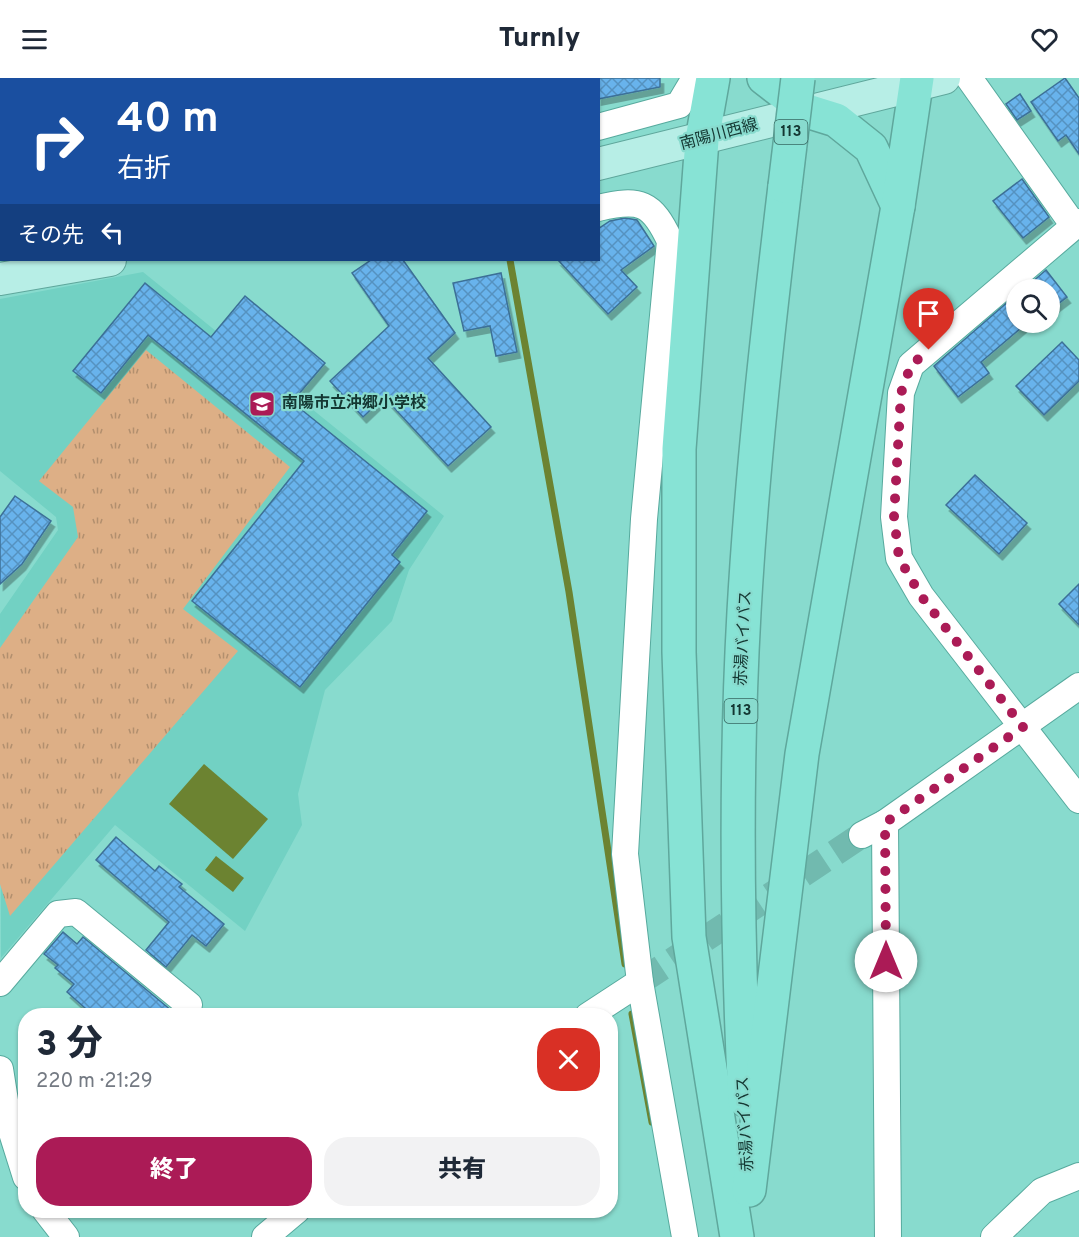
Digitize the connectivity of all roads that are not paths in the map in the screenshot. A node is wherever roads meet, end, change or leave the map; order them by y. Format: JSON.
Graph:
{"nodes":[{"id":1,"x":695,"y":78,"type":"edge"},
{"id":2,"x":713,"y":78,"type":"edge"},
{"id":3,"x":764,"y":78,"type":"edge"},
{"id":4,"x":798,"y":78,"type":"edge"},
{"id":5,"x":969,"y":78,"type":"edge"},
{"id":6,"x":926,"y":80,"type":"edge"},
{"id":7,"x":807,"y":111,"type":"junction"},
{"id":8,"x":600,"y":126,"type":"edge"},
{"id":9,"x":702,"y":140,"type":"junction"},
{"id":10,"x":600,"y":164,"type":"edge"},
{"id":11,"x":898,"y":206,"type":"junction"},
{"id":12,"x":600,"y":208,"type":"edge"},
{"id":13,"x":1077,"y":224,"type":"edge"},
{"id":14,"x":104,"y":261,"type":"edge"},
{"id":15,"x":0,"y":279,"type":"edge"},
{"id":16,"x":1079,"y":686,"type":"edge"},
{"id":17,"x":1023,"y":727,"type":"junction"},
{"id":18,"x":1079,"y":800,"type":"edge"},
{"id":19,"x":885,"y":823,"type":"junction"},
{"id":20,"x":862,"y":835,"type":"tunnel mouth"},
{"id":21,"x":0,"y":982,"type":"edge"},
{"id":22,"x":640,"y":982,"type":"junction"},
{"id":23,"x":189,"y":1005,"type":"dead end"},
{"id":24,"x":600,"y":1008,"type":"edge"},
{"id":25,"x":0,"y":1069,"type":"edge"},
{"id":26,"x":18,"y":1152,"type":"edge"},
{"id":27,"x":1079,"y":1176,"type":"edge"},
{"id":28,"x":750,"y":1191,"type":"junction"},
{"id":29,"x":51,"y":1218,"type":"edge"},
{"id":30,"x":288,"y":1218,"type":"edge"},
{"id":31,"x":66,"y":1237,"type":"edge"},
{"id":32,"x":265,"y":1237,"type":"edge"},
{"id":33,"x":685,"y":1237,"type":"edge"},
{"id":34,"x":737,"y":1237,"type":"edge"},
{"id":35,"x":753,"y":1237,"type":"edge"},
{"id":36,"x":888,"y":1237,"type":"edge"},
{"id":37,"x":994,"y":1237,"type":"edge"}],
"edges":[{"from":1,"to":8,"type":"street"},
{"from":2,"to":9,"type":"highway"},
{"from":3,"to":7,"type":"highway"},
{"from":4,"to":28,"type":"highway","name":"赤湯バイパス","number":"113","bridge":true},
{"from":5,"to":13,"type":"street"},
{"from":6,"to":7,"type":"main road","name":"南陽川西線"},
{"from":6,"to":11,"type":"highway"},
{"from":7,"to":9,"type":"main road","name":"南陽川西線"},
{"from":7,"to":11,"type":"highway"},
{"from":9,"to":10,"type":"main road","name":"南陽川西線"},
{"from":9,"to":34,"type":"highway"},
{"from":11,"to":28,"type":"highway"},
{"from":12,"to":22,"type":"street"},
{"from":13,"to":17,"type":"street"},
{"from":14,"to":15,"type":"main road"},
{"from":16,"to":17,"type":"street"},
{"from":17,"to":18,"type":"street"},
{"from":17,"to":19,"type":"street"},
{"from":19,"to":20,"type":"street"},
{"from":19,"to":36,"type":"street"},
{"from":21,"to":23,"type":"street"},
{"from":22,"to":24,"type":"street"},
{"from":22,"to":33,"type":"street"},
{"from":25,"to":26,"type":"street"},
{"from":27,"to":37,"type":"street"},
{"from":28,"to":35,"type":"highway","name":"赤湯バイパス","number":"113"},
{"from":29,"to":31,"type":"street"},
{"from":30,"to":32,"type":"street"}]}
